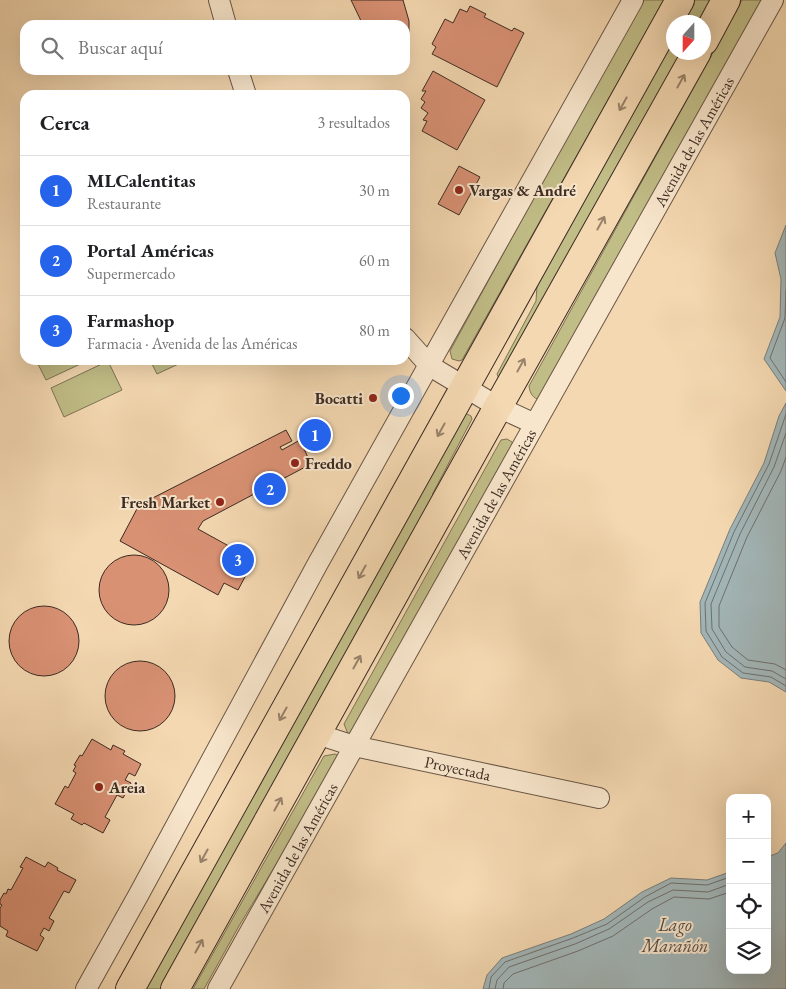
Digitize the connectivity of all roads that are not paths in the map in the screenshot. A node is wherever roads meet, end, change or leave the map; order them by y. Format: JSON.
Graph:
{"nodes":[{"id":1,"x":219,"y":0,"type":"edge"},
{"id":2,"x":633,"y":0,"type":"edge"},
{"id":3,"x":680,"y":0,"type":"edge"},
{"id":4,"x":726,"y":0,"type":"edge"},
{"id":5,"x":773,"y":0,"type":"edge"},
{"id":6,"x":225,"y":20,"type":"edge"},
{"id":7,"x":711,"y":28,"type":"edge"},
{"id":8,"x":693,"y":60,"type":"edge"},
{"id":9,"x":240,"y":75,"type":"edge"},
{"id":10,"x":244,"y":90,"type":"edge"},
{"id":11,"x":410,"y":344,"type":"edge"},
{"id":12,"x":430,"y":366,"type":"junction"},
{"id":13,"x":464,"y":387,"type":"junction"},
{"id":14,"x":498,"y":407,"type":"junction"},
{"id":15,"x":535,"y":424,"type":"junction"},
{"id":16,"x":317,"y":734,"type":"junction"},
{"id":17,"x":354,"y":746,"type":"junction"},
{"id":18,"x":599,"y":798,"type":"dead end"},
{"id":19,"x":86,"y":989,"type":"edge"},
{"id":20,"x":130,"y":989,"type":"edge"},
{"id":21,"x":175,"y":989,"type":"edge"},
{"id":22,"x":218,"y":989,"type":"edge"}],
"edges":[{"from":1,"to":6,"type":"street"},
{"from":2,"to":12,"type":"street"},
{"from":3,"to":13,"type":"highway","one_way":true},
{"from":4,"to":7,"type":"highway"},
{"from":5,"to":15,"type":"street","name":"Avenida de las Américas"},
{"from":14,"to":8,"type":"highway","one_way":true},
{"from":9,"to":10,"type":"street"},
{"from":11,"to":12,"type":"street"},
{"from":12,"to":13,"type":"street"},
{"from":12,"to":19,"type":"street"},
{"from":13,"to":14,"type":"street"},
{"from":13,"to":20,"type":"highway","one_way":true},
{"from":14,"to":15,"type":"street"},
{"from":16,"to":14,"type":"highway","one_way":true},
{"from":15,"to":17,"type":"street","name":"Avenida de las Américas"},
{"from":16,"to":17,"type":"street","name":"Proyectada"},
{"from":21,"to":16,"type":"highway","one_way":true},
{"from":17,"to":18,"type":"street","name":"Proyectada"},
{"from":17,"to":22,"type":"street","name":"Avenida de las Américas"}]}
